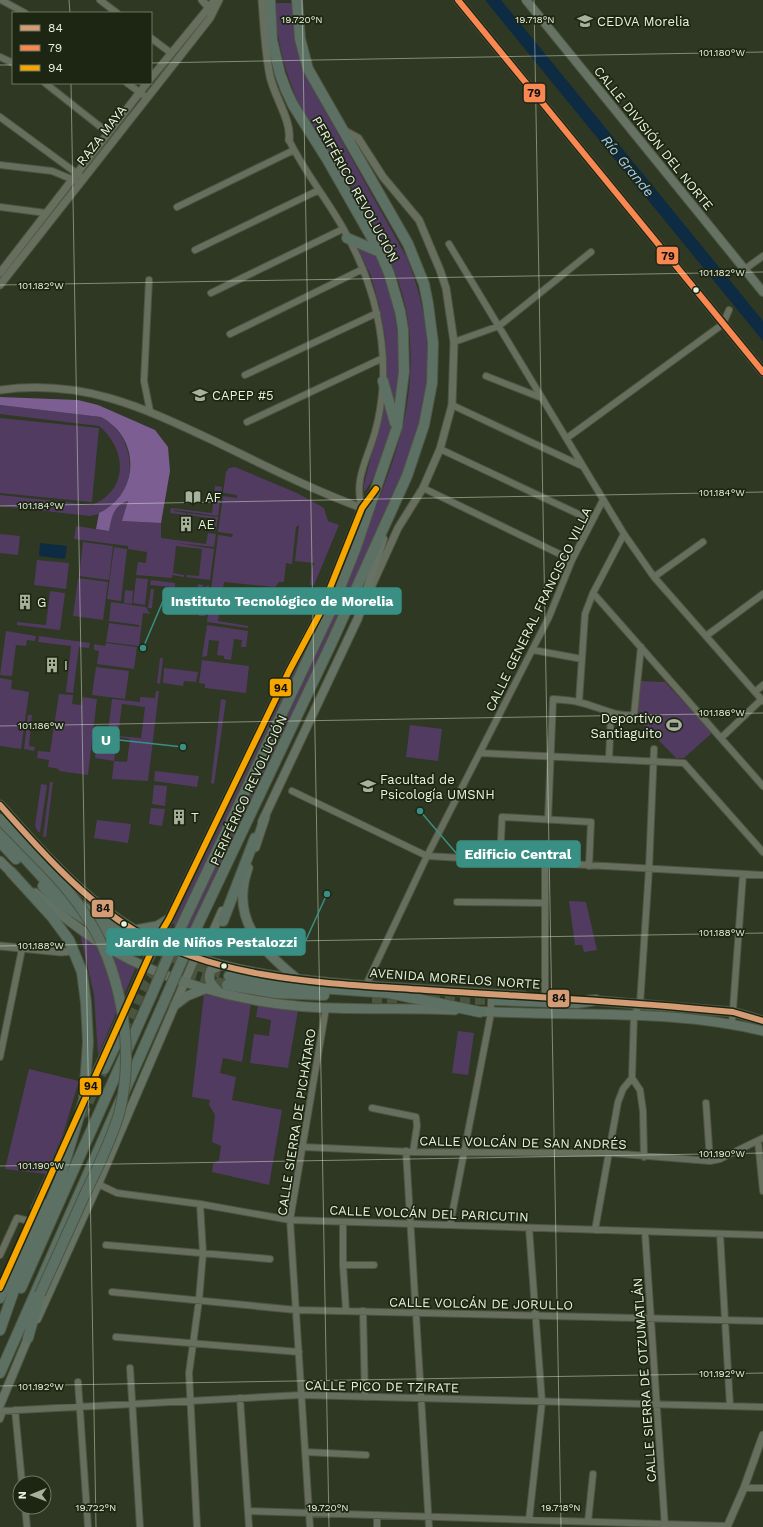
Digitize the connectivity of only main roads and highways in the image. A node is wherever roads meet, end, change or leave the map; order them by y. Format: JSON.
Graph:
{"nodes":[{"id":1,"x":270,"y":0,"type":"edge"},
{"id":2,"x":297,"y":0,"type":"edge"},
{"id":3,"x":458,"y":0,"type":"edge"},
{"id":4,"x":526,"y":0,"type":"edge"},
{"id":5,"x":345,"y":233,"type":"road end"},
{"id":6,"x":380,"y":252,"type":"junction"},
{"id":7,"x":763,"y":292,"type":"edge"},
{"id":8,"x":763,"y":372,"type":"edge"},
{"id":9,"x":383,"y":381,"type":"road end"},
{"id":10,"x":397,"y":427,"type":"junction"},
{"id":11,"x":376,"y":489,"type":"junction"},
{"id":12,"x":394,"y":506,"type":"junction"},
{"id":13,"x":0,"y":805,"type":"edge"},
{"id":14,"x":265,"y":817,"type":"junction"},
{"id":15,"x":0,"y":819,"type":"edge"},
{"id":16,"x":0,"y":831,"type":"edge"},
{"id":17,"x":255,"y":838,"type":"junction"},
{"id":18,"x":0,"y":842,"type":"edge"},
{"id":19,"x":0,"y":861,"type":"edge"},
{"id":20,"x":10,"y":872,"type":"junction"},
{"id":21,"x":168,"y":919,"type":"junction"},
{"id":22,"x":223,"y":921,"type":"tunnel mouth"},
{"id":23,"x":131,"y":932,"type":"junction"},
{"id":24,"x":119,"y":941,"type":"tunnel mouth"},
{"id":25,"x":156,"y":941,"type":"junction"},
{"id":26,"x":121,"y":954,"type":"junction"},
{"id":27,"x":195,"y":958,"type":"junction"},
{"id":28,"x":221,"y":965,"type":"junction"},
{"id":29,"x":144,"y":966,"type":"junction"},
{"id":30,"x":297,"y":979,"type":"junction"},
{"id":31,"x":185,"y":982,"type":"junction"},
{"id":32,"x":207,"y":988,"type":"junction"},
{"id":33,"x":218,"y":991,"type":"junction"},
{"id":34,"x":494,"y":997,"type":"junction"},
{"id":35,"x":372,"y":998,"type":"tunnel mouth"},
{"id":36,"x":596,"y":1000,"type":"junction"},
{"id":37,"x":175,"y":1005,"type":"junction"},
{"id":38,"x":480,"y":1012,"type":"junction"},
{"id":39,"x":763,"y":1021,"type":"edge"},
{"id":40,"x":763,"y":1031,"type":"edge"},
{"id":41,"x":121,"y":1034,"type":"tunnel mouth"},
{"id":42,"x":104,"y":1069,"type":"tunnel mouth"},
{"id":43,"x":84,"y":1100,"type":"junction"},
{"id":44,"x":49,"y":1189,"type":"tunnel mouth"},
{"id":45,"x":0,"y":1288,"type":"edge"},
{"id":46,"x":40,"y":1294,"type":"junction"},
{"id":47,"x":0,"y":1298,"type":"edge"},
{"id":48,"x":0,"y":1330,"type":"edge"},
{"id":49,"x":0,"y":1335,"type":"edge"},
{"id":50,"x":28,"y":1338,"type":"junction"},
{"id":51,"x":13,"y":1342,"type":"junction"},
{"id":52,"x":0,"y":1373,"type":"edge"},
{"id":53,"x":1,"y":1409,"type":"edge"}],
"edges":[{"from":1,"to":6,"type":"highway","name":"PERIFÉRICO REVOLUCIÓN"},
{"from":2,"to":12,"type":"highway","name":"PERIFÉRICO REVOLUCIÓN"},
{"from":3,"to":8,"type":"main road"},
{"from":4,"to":7,"type":"main road","name":"CALLE DIVISIÓN DEL NORTE"},
{"from":5,"to":6,"type":"highway"},
{"from":6,"to":10,"type":"highway","name":"PERIFÉRICO REVOLUCIÓN"},
{"from":9,"to":10,"type":"highway"},
{"from":10,"to":11,"type":"highway","name":"PERIFÉRICO REVOLUCIÓN"},
{"from":11,"to":21,"type":"main road"},
{"from":11,"to":49,"type":"highway","name":"PERIFÉRICO REVOLUCIÓN","bridge":true},
{"from":12,"to":14,"type":"main road","name":"PERIFÉRICO REVOLUCIÓN"},
{"from":12,"to":51,"type":"highway","name":"PERIFÉRICO REVOLUCIÓN","bridge":true},
{"from":13,"to":23,"type":"main road","name":"AVENIDA MORELOS NORTE"},
{"from":14,"to":17,"type":"main road","name":"PERIFÉRICO REVOLUCIÓN"},
{"from":14,"to":30,"type":"main road"},
{"from":15,"to":46,"type":"highway","bridge":true},
{"from":16,"to":23,"type":"highway"},
{"from":17,"to":22,"type":"highway"},
{"from":17,"to":27,"type":"main road","name":"PERIFÉRICO REVOLUCIÓN"},
{"from":18,"to":24,"type":"highway"},
{"from":19,"to":20,"type":"main road"},
{"from":20,"to":26,"type":"main road"},
{"from":20,"to":43,"type":"highway"},
{"from":21,"to":23,"type":"main road"},
{"from":21,"to":25,"type":"main road"},
{"from":23,"to":25,"type":"main road","name":"AVENIDA MORELOS NORTE"},
{"from":23,"to":26,"type":"main road"},
{"from":25,"to":27,"type":"main road","name":"AVENIDA MORELOS NORTE"},
{"from":25,"to":29,"type":"main road"},
{"from":26,"to":29,"type":"main road"},
{"from":27,"to":28,"type":"main road","name":"AVENIDA MORELOS NORTE"},
{"from":27,"to":31,"type":"main road","name":"PERIFÉRICO REVOLUCIÓN"},
{"from":28,"to":30,"type":"main road","name":"AVENIDA MORELOS NORTE"},
{"from":28,"to":33,"type":"main road"},
{"from":29,"to":31,"type":"main road"},
{"from":29,"to":43,"type":"main road"},
{"from":30,"to":34,"type":"main road","name":"AVENIDA MORELOS NORTE"},
{"from":31,"to":32,"type":"main road"},
{"from":31,"to":37,"type":"main road","name":"PERIFÉRICO REVOLUCIÓN"},
{"from":32,"to":33,"type":"main road"},
{"from":32,"to":37,"type":"main road"},
{"from":33,"to":38,"type":"main road"},
{"from":34,"to":36,"type":"main road","name":"AVENIDA MORELOS NORTE"},
{"from":34,"to":36,"type":"highway"},
{"from":35,"to":38,"type":"highway"},
{"from":36,"to":39,"type":"main road","name":"AVENIDA MORELOS NORTE"},
{"from":37,"to":50,"type":"main road","name":"PERIFÉRICO REVOLUCIÓN"},
{"from":38,"to":40,"type":"main road"},
{"from":41,"to":42,"type":"highway"},
{"from":43,"to":45,"type":"main road"},
{"from":43,"to":48,"type":"highway"},
{"from":44,"to":47,"type":"highway"},
{"from":46,"to":50,"type":"highway"},
{"from":46,"to":51,"type":"highway"},
{"from":50,"to":53,"type":"main road","name":"PERIFÉRICO REVOLUCIÓN"},
{"from":51,"to":52,"type":"highway"}]}
